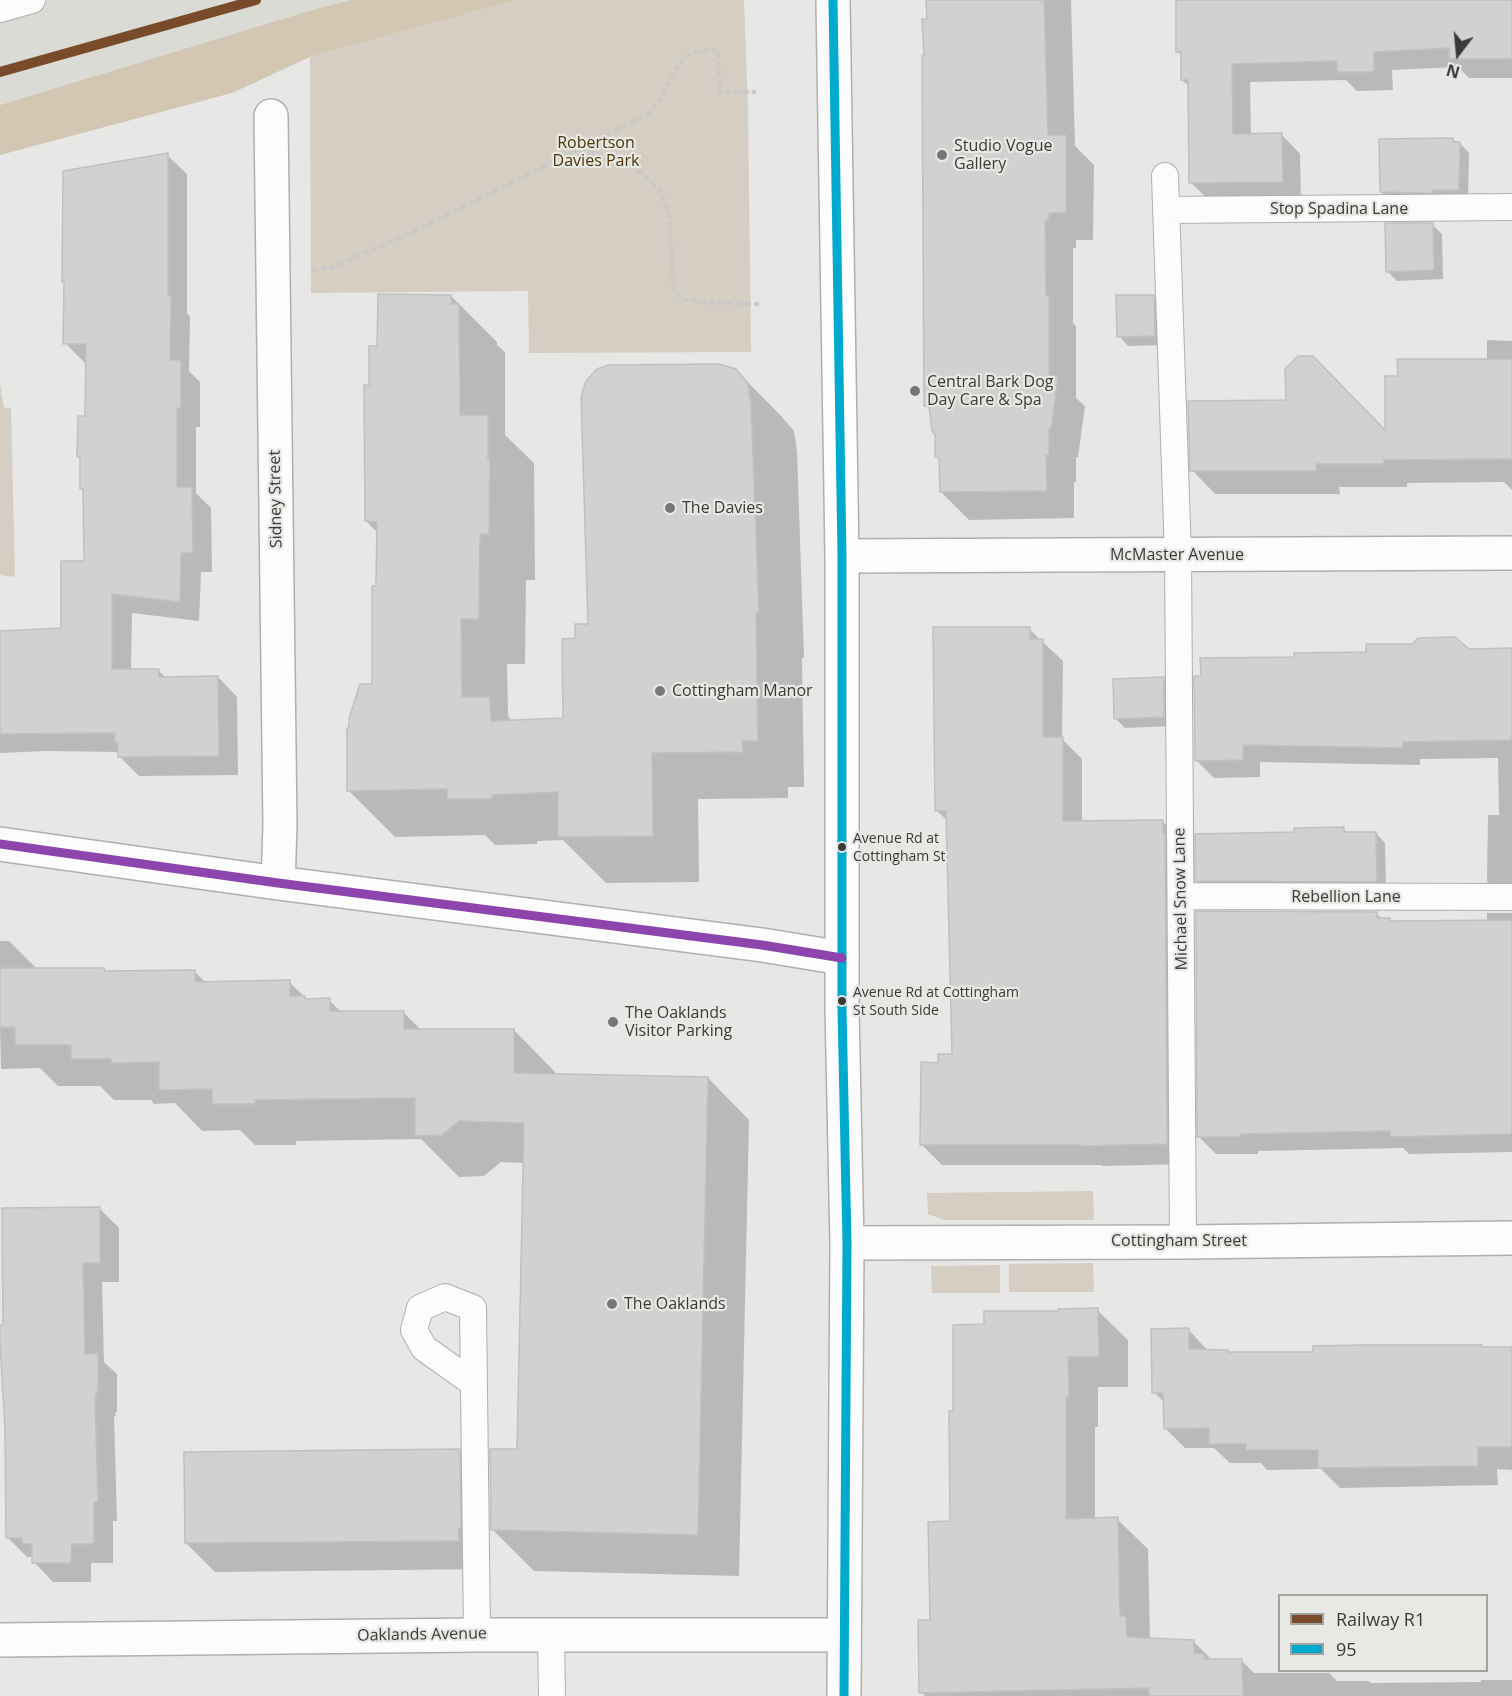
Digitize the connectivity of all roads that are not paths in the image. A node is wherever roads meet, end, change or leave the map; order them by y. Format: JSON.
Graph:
{"nodes":[{"id":1,"x":32,"y":0,"type":"edge"},
{"id":2,"x":832,"y":0,"type":"edge"},
{"id":3,"x":0,"y":9,"type":"edge"},
{"id":4,"x":271,"y":116,"type":"dead end"},
{"id":5,"x":1165,"y":176,"type":"dead end"},
{"id":6,"x":1512,"y":207,"type":"edge"},
{"id":7,"x":1166,"y":210,"type":"junction"},
{"id":8,"x":1512,"y":553,"type":"edge"},
{"id":9,"x":1178,"y":555,"type":"junction"},
{"id":10,"x":842,"y":556,"type":"junction"},
{"id":11,"x":0,"y":844,"type":"edge"},
{"id":12,"x":278,"y":883,"type":"junction"},
{"id":13,"x":1181,"y":896,"type":"junction"},
{"id":14,"x":1512,"y":897,"type":"edge"},
{"id":15,"x":842,"y":958,"type":"junction"},
{"id":16,"x":1512,"y":1238,"type":"edge"},
{"id":17,"x":1184,"y":1242,"type":"junction"},
{"id":18,"x":847,"y":1243,"type":"junction"},
{"id":19,"x":473,"y":1383,"type":"dead end"},
{"id":20,"x":477,"y":1635,"type":"junction"},
{"id":21,"x":551,"y":1635,"type":"junction"},
{"id":22,"x":844,"y":1635,"type":"junction"},
{"id":23,"x":0,"y":1640,"type":"edge"},
{"id":24,"x":552,"y":1696,"type":"edge"},
{"id":25,"x":844,"y":1696,"type":"edge"}],
"edges":[{"from":1,"to":3,"type":"lane"},
{"from":2,"to":10,"type":"street"},
{"from":4,"to":12,"type":"street","name":"Sidney Street"},
{"from":5,"to":7,"type":"lane","name":"Michael Snow Lane"},
{"from":6,"to":7,"type":"lane","name":"Stop Spadina Lane"},
{"from":7,"to":9,"type":"lane","name":"Michael Snow Lane"},
{"from":8,"to":9,"type":"street","name":"McMaster Avenue"},
{"from":9,"to":10,"type":"street","name":"McMaster Avenue"},
{"from":9,"to":13,"type":"lane","name":"Michael Snow Lane"},
{"from":10,"to":15,"type":"street"},
{"from":11,"to":12,"type":"street"},
{"from":12,"to":15,"type":"street"},
{"from":13,"to":14,"type":"lane","name":"Rebellion Lane"},
{"from":13,"to":17,"type":"lane","name":"Michael Snow Lane"},
{"from":15,"to":18,"type":"street"},
{"from":16,"to":17,"type":"street","name":"Cottingham Street"},
{"from":17,"to":18,"type":"street","name":"Cottingham Street"},
{"from":18,"to":22,"type":"street"},
{"from":19,"to":20,"type":"lane"},
{"from":20,"to":21,"type":"street","name":"Oaklands Avenue"},
{"from":20,"to":23,"type":"street","name":"Oaklands Avenue"},
{"from":21,"to":22,"type":"street","name":"Oaklands Avenue"},
{"from":21,"to":24,"type":"lane"},
{"from":22,"to":25,"type":"street"}]}
